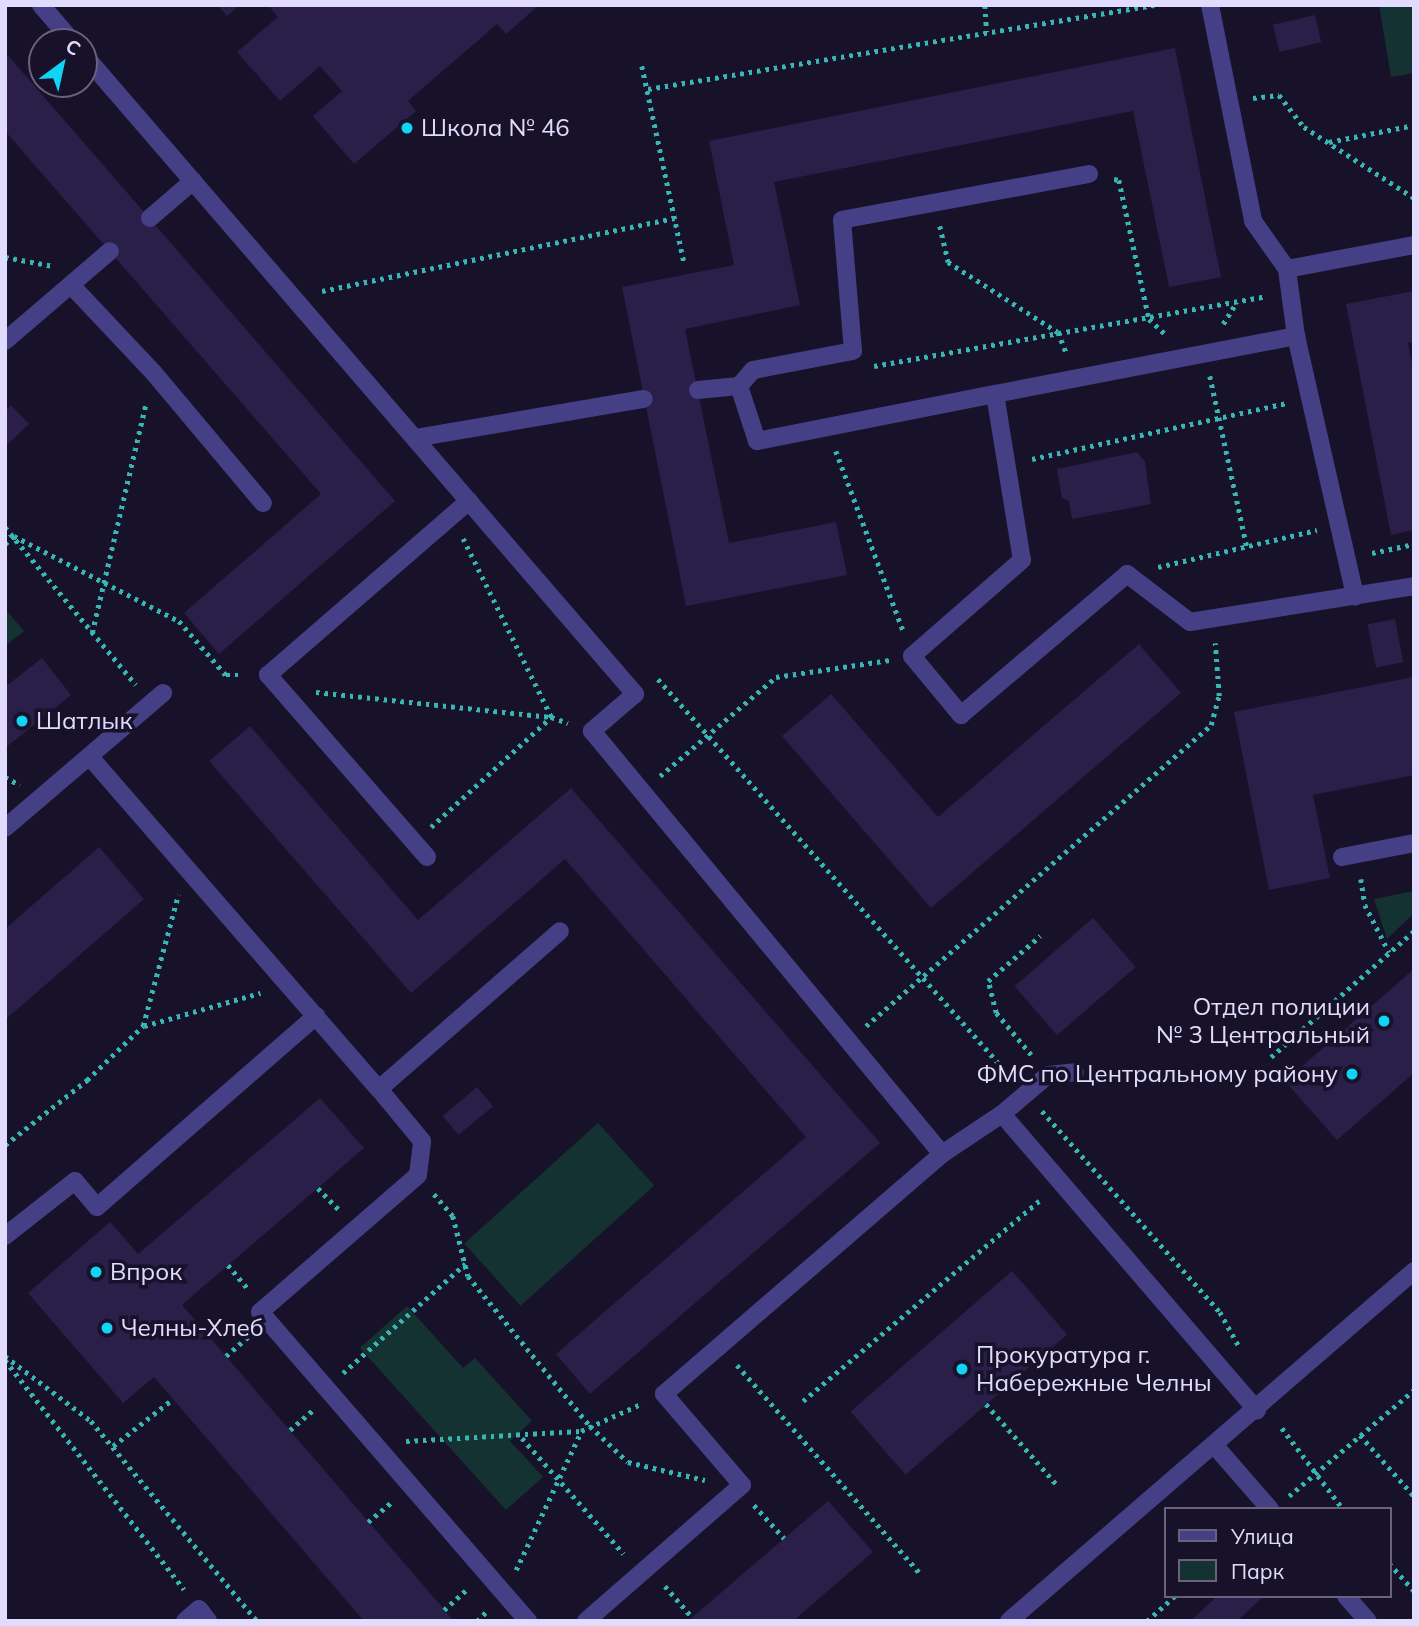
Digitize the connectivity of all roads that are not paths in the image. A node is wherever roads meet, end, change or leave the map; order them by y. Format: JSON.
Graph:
{"nodes":[{"id":1,"x":41,"y":5,"type":"edge"},
{"id":2,"x":1210,"y":5,"type":"edge"},
{"id":3,"x":61,"y":28,"type":"edge"},
{"id":4,"x":98,"y":71,"type":"edge"},
{"id":5,"x":1089,"y":174,"type":"road end"},
{"id":6,"x":193,"y":181,"type":"junction"},
{"id":7,"x":150,"y":218,"type":"dead end"},
{"id":8,"x":1414,"y":245,"type":"edge"},
{"id":9,"x":110,"y":251,"type":"dead end"},
{"id":10,"x":1287,"y":269,"type":"junction"},
{"id":11,"x":71,"y":285,"type":"junction"},
{"id":12,"x":1296,"y":336,"type":"junction"},
{"id":13,"x":5,"y":341,"type":"edge"},
{"id":14,"x":739,"y":386,"type":"junction"},
{"id":15,"x":698,"y":390,"type":"dead end"},
{"id":16,"x":995,"y":394,"type":"junction"},
{"id":17,"x":644,"y":399,"type":"dead end"},
{"id":18,"x":415,"y":438,"type":"junction"},
{"id":19,"x":469,"y":501,"type":"junction"},
{"id":20,"x":263,"y":503,"type":"dead end"},
{"id":21,"x":1414,"y":586,"type":"edge"},
{"id":22,"x":1356,"y":596,"type":"junction"},
{"id":23,"x":163,"y":693,"type":"dead end"},
{"id":24,"x":90,"y":757,"type":"junction"},
{"id":25,"x":5,"y":828,"type":"edge"},
{"id":26,"x":1414,"y":843,"type":"edge"},
{"id":27,"x":1349,"y":855,"type":"road end"},
{"id":28,"x":427,"y":857,"type":"dead end"},
{"id":29,"x":560,"y":931,"type":"dead end"},
{"id":30,"x":316,"y":1016,"type":"junction"},
{"id":31,"x":1075,"y":1072,"type":"dead end"},
{"id":32,"x":379,"y":1089,"type":"junction"},
{"id":33,"x":1002,"y":1114,"type":"junction"},
{"id":34,"x":942,"y":1154,"type":"junction"},
{"id":35,"x":5,"y":1236,"type":"edge"},
{"id":36,"x":1414,"y":1271,"type":"edge"},
{"id":37,"x":1257,"y":1410,"type":"junction"},
{"id":38,"x":1215,"y":1446,"type":"junction"},
{"id":39,"x":1278,"y":1504,"type":"edge"},
{"id":40,"x":1348,"y":1598,"type":"edge"},
{"id":41,"x":528,"y":1621,"type":"edge"},
{"id":42,"x":586,"y":1621,"type":"edge"},
{"id":43,"x":1009,"y":1621,"type":"edge"},
{"id":44,"x":1368,"y":1621,"type":"edge"}],
"edges":[{"from":1,"to":3,"type":"street"},
{"from":2,"to":10,"type":"street"},
{"from":4,"to":6,"type":"street"},
{"from":5,"to":14,"type":"street"},
{"from":6,"to":7,"type":"street"},
{"from":6,"to":18,"type":"street"},
{"from":8,"to":10,"type":"street"},
{"from":9,"to":11,"type":"street"},
{"from":10,"to":12,"type":"street"},
{"from":11,"to":13,"type":"street"},
{"from":11,"to":20,"type":"street"},
{"from":12,"to":16,"type":"street"},
{"from":12,"to":22,"type":"street"},
{"from":14,"to":15,"type":"street"},
{"from":14,"to":16,"type":"street"},
{"from":16,"to":22,"type":"street"},
{"from":17,"to":18,"type":"street"},
{"from":18,"to":19,"type":"street"},
{"from":19,"to":28,"type":"street"},
{"from":19,"to":34,"type":"street"},
{"from":21,"to":22,"type":"street"},
{"from":23,"to":24,"type":"street"},
{"from":24,"to":25,"type":"street"},
{"from":24,"to":30,"type":"street"},
{"from":26,"to":27,"type":"street"},
{"from":29,"to":32,"type":"street"},
{"from":30,"to":32,"type":"street"},
{"from":30,"to":35,"type":"street"},
{"from":31,"to":33,"type":"street"},
{"from":32,"to":41,"type":"street"},
{"from":33,"to":34,"type":"street"},
{"from":33,"to":37,"type":"street"},
{"from":34,"to":42,"type":"street"},
{"from":36,"to":37,"type":"street"},
{"from":37,"to":38,"type":"street"},
{"from":38,"to":39,"type":"street"},
{"from":38,"to":43,"type":"street"},
{"from":40,"to":44,"type":"street"}]}
